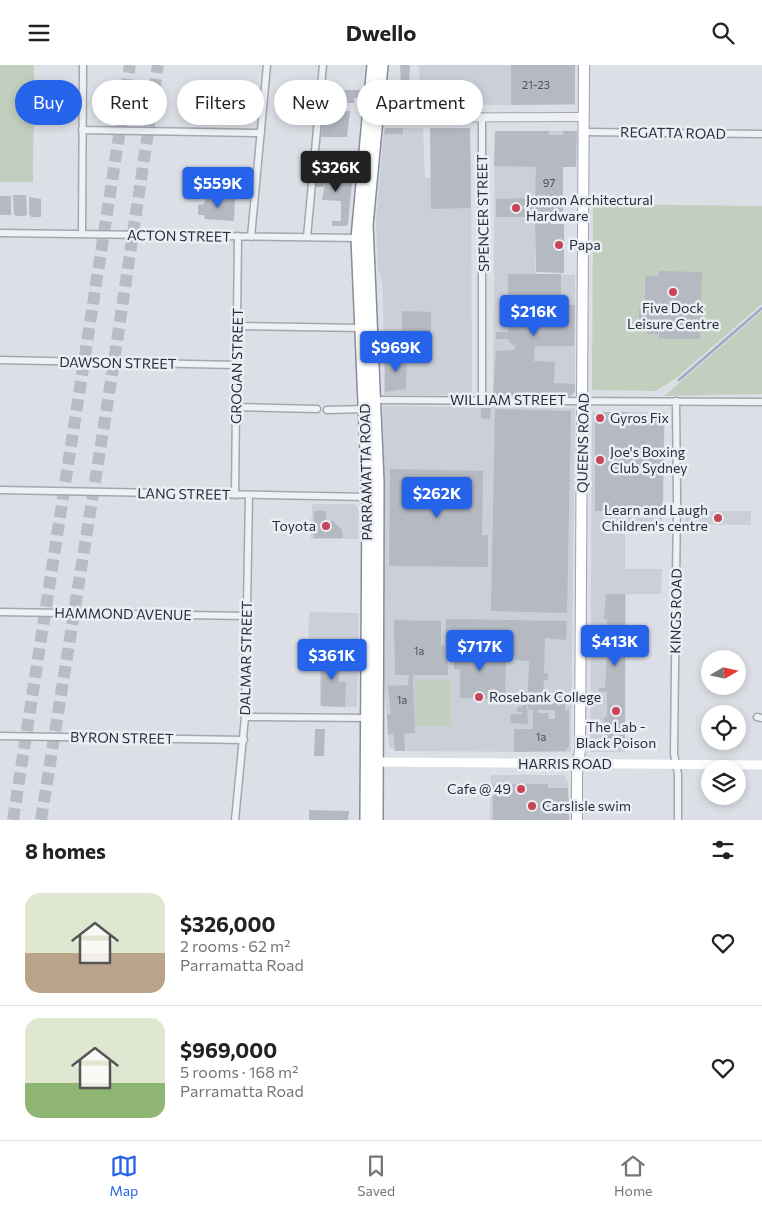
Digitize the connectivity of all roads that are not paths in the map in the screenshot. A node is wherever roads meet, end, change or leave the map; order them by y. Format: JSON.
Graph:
{"nodes":[{"id":1,"x":83,"y":65,"type":"edge"},
{"id":2,"x":267,"y":65,"type":"edge"},
{"id":3,"x":323,"y":65,"type":"edge"},
{"id":4,"x":373,"y":65,"type":"edge"},
{"id":5,"x":382,"y":65,"type":"edge"},
{"id":6,"x":584,"y":65,"type":"edge"},
{"id":7,"x":381,"y":80,"type":"edge"},
{"id":8,"x":483,"y":117,"type":"edge"},
{"id":9,"x":584,"y":117,"type":"junction"},
{"id":10,"x":376,"y":125,"type":"edge"},
{"id":11,"x":482,"y":125,"type":"edge"},
{"id":12,"x":82,"y":130,"type":"junction"},
{"id":13,"x":584,"y":132,"type":"junction"},
{"id":14,"x":261,"y":133,"type":"junction"},
{"id":15,"x":762,"y":134,"type":"edge"},
{"id":16,"x":0,"y":233,"type":"edge"},
{"id":17,"x":82,"y":235,"type":"junction"},
{"id":18,"x":238,"y":237,"type":"junction"},
{"id":19,"x":251,"y":237,"type":"junction"},
{"id":20,"x":307,"y":237,"type":"junction"},
{"id":21,"x":358,"y":238,"type":"junction"},
{"id":22,"x":237,"y":326,"type":"junction"},
{"id":23,"x":361,"y":328,"type":"junction"},
{"id":24,"x":0,"y":360,"type":"edge"},
{"id":25,"x":236,"y":365,"type":"junction"},
{"id":26,"x":482,"y":400,"type":"junction"},
{"id":27,"x":374,"y":401,"type":"junction"},
{"id":28,"x":584,"y":401,"type":"junction"},
{"id":29,"x":676,"y":401,"type":"junction"},
{"id":30,"x":762,"y":402,"type":"edge"},
{"id":31,"x":236,"y":407,"type":"junction"},
{"id":32,"x":317,"y":409,"type":"dead end"},
{"id":33,"x":365,"y":409,"type":"junction"},
{"id":34,"x":327,"y":410,"type":"dead end"},
{"id":35,"x":0,"y":490,"type":"edge"},
{"id":36,"x":235,"y":495,"type":"junction"},
{"id":37,"x":249,"y":495,"type":"junction"},
{"id":38,"x":368,"y":497,"type":"junction"},
{"id":39,"x":0,"y":612,"type":"edge"},
{"id":40,"x":247,"y":616,"type":"junction"},
{"id":41,"x":245,"y":717,"type":"junction"},
{"id":42,"x":368,"y":719,"type":"junction"},
{"id":43,"x":0,"y":736,"type":"edge"},
{"id":44,"x":244,"y":741,"type":"junction"},
{"id":45,"x":373,"y":762,"type":"junction"},
{"id":46,"x":579,"y":764,"type":"junction"},
{"id":47,"x":676,"y":764,"type":"junction"},
{"id":48,"x":762,"y":765,"type":"edge"},
{"id":49,"x":235,"y":820,"type":"edge"},
{"id":50,"x":366,"y":820,"type":"edge"},
{"id":51,"x":378,"y":820,"type":"edge"},
{"id":52,"x":577,"y":820,"type":"edge"},
{"id":53,"x":678,"y":820,"type":"edge"}],
"edges":[{"from":1,"to":12,"type":"street"},
{"from":2,"to":14,"type":"street"},
{"from":3,"to":20,"type":"street"},
{"from":4,"to":21,"type":"highway","name":"PARRAMATTA ROAD"},
{"from":5,"to":7,"type":"highway","name":"PARRAMATTA ROAD"},
{"from":6,"to":9,"type":"main road","name":"QUEENS ROAD"},
{"from":8,"to":9,"type":"street"},
{"from":9,"to":13,"type":"main road","name":"QUEENS ROAD"},
{"from":10,"to":27,"type":"highway","name":"PARRAMATTA ROAD"},
{"from":11,"to":26,"type":"street","name":"SPENCER STREET"},
{"from":12,"to":14,"type":"street"},
{"from":12,"to":17,"type":"street"},
{"from":13,"to":15,"type":"street","name":"REGATTA ROAD"},
{"from":13,"to":28,"type":"main road","name":"QUEENS ROAD"},
{"from":14,"to":19,"type":"street"},
{"from":16,"to":17,"type":"street","name":"ACTON STREET"},
{"from":17,"to":18,"type":"street","name":"ACTON STREET"},
{"from":18,"to":19,"type":"street","name":"ACTON STREET"},
{"from":18,"to":22,"type":"street","name":"GROGAN STREET"},
{"from":19,"to":20,"type":"street","name":"ACTON STREET"},
{"from":20,"to":21,"type":"street","name":"ACTON STREET"},
{"from":21,"to":23,"type":"highway","name":"PARRAMATTA ROAD"},
{"from":22,"to":23,"type":"street"},
{"from":22,"to":25,"type":"street","name":"GROGAN STREET"},
{"from":23,"to":33,"type":"highway","name":"PARRAMATTA ROAD"},
{"from":24,"to":25,"type":"street","name":"DAWSON STREET"},
{"from":25,"to":31,"type":"street","name":"GROGAN STREET"},
{"from":26,"to":27,"type":"street","name":"WILLIAM STREET"},
{"from":26,"to":28,"type":"street","name":"WILLIAM STREET"},
{"from":27,"to":45,"type":"highway","name":"PARRAMATTA ROAD"},
{"from":28,"to":29,"type":"street","name":"WILLIAM STREET"},
{"from":28,"to":46,"type":"main road","name":"QUEENS ROAD"},
{"from":29,"to":30,"type":"street","name":"WILLIAM STREET"},
{"from":29,"to":47,"type":"street","name":"KINGS ROAD"},
{"from":31,"to":32,"type":"street"},
{"from":31,"to":36,"type":"street","name":"GROGAN STREET"},
{"from":33,"to":34,"type":"street"},
{"from":33,"to":38,"type":"highway","name":"PARRAMATTA ROAD"},
{"from":35,"to":36,"type":"street","name":"LANG STREET"},
{"from":36,"to":37,"type":"street","name":"LANG STREET"},
{"from":37,"to":38,"type":"street","name":"LANG STREET"},
{"from":37,"to":40,"type":"street","name":"DALMAR STREET"},
{"from":38,"to":42,"type":"highway","name":"PARRAMATTA ROAD"},
{"from":39,"to":40,"type":"street","name":"HAMMOND AVENUE"},
{"from":40,"to":41,"type":"street","name":"DALMAR STREET"},
{"from":41,"to":42,"type":"street"},
{"from":41,"to":44,"type":"street","name":"DALMAR STREET"},
{"from":42,"to":45,"type":"highway","name":"PARRAMATTA ROAD"},
{"from":43,"to":44,"type":"street","name":"BYRON STREET"},
{"from":44,"to":49,"type":"street","name":"DALMAR STREET"},
{"from":45,"to":46,"type":"main road","name":"HARRIS ROAD"},
{"from":45,"to":50,"type":"highway","name":"PARRAMATTA ROAD"},
{"from":45,"to":51,"type":"highway","name":"PARRAMATTA ROAD"},
{"from":46,"to":47,"type":"main road","name":"HARRIS ROAD"},
{"from":46,"to":52,"type":"main road","name":"QUEENS ROAD"},
{"from":47,"to":48,"type":"main road","name":"HARRIS ROAD"},
{"from":47,"to":53,"type":"street","name":"KINGS ROAD"}]}
